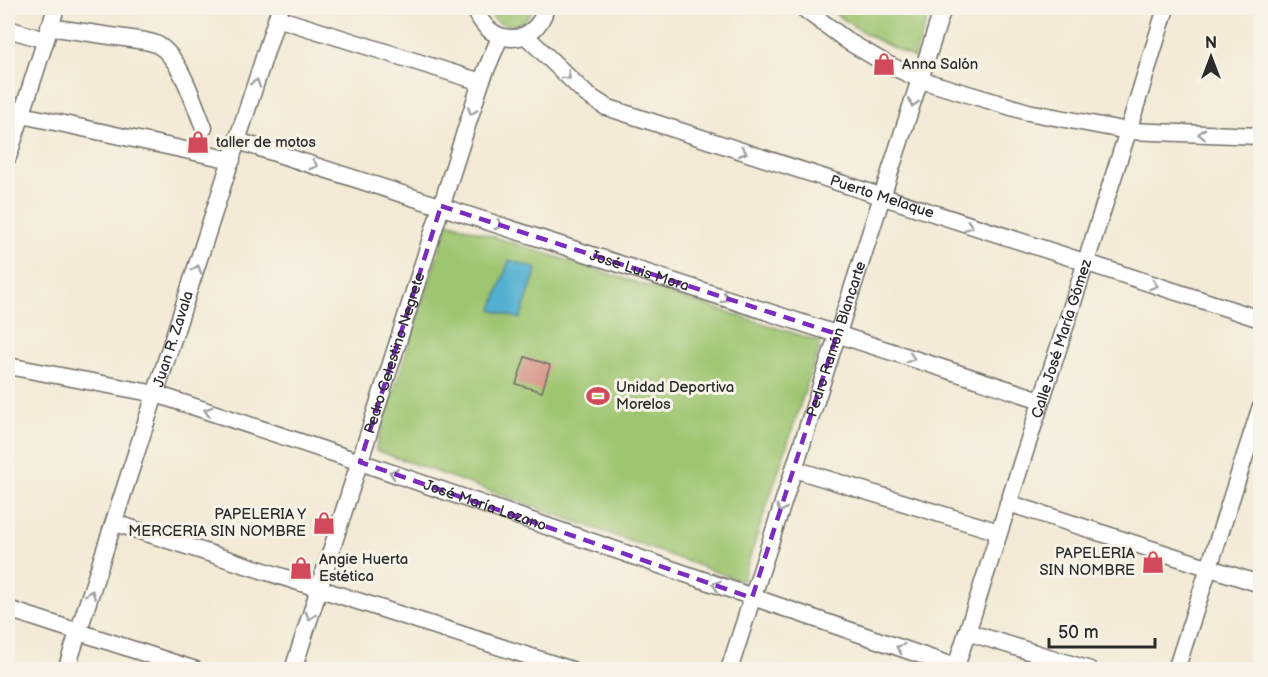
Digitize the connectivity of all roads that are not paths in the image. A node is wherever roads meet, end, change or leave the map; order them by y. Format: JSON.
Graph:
{"nodes":[{"id":1,"x":56,"y":8,"type":"edge"},
{"id":2,"x":475,"y":8,"type":"edge"},
{"id":3,"x":546,"y":8,"type":"edge"},
{"id":4,"x":804,"y":8,"type":"edge"},
{"id":5,"x":943,"y":8,"type":"edge"},
{"id":6,"x":1166,"y":8,"type":"edge"},
{"id":7,"x":279,"y":13,"type":"edge"},
{"id":8,"x":8,"y":29,"type":"edge"},
{"id":9,"x":47,"y":33,"type":"junction"},
{"id":10,"x":525,"y":35,"type":"junction"},
{"id":11,"x":500,"y":36,"type":"junction"},
{"id":12,"x":921,"y":80,"type":"junction"},
{"id":13,"x":481,"y":82,"type":"junction"},
{"id":14,"x":14,"y":114,"type":"edge"},
{"id":15,"x":204,"y":128,"type":"dead end"},
{"id":16,"x":1128,"y":131,"type":"junction"},
{"id":17,"x":1260,"y":136,"type":"edge"},
{"id":18,"x":238,"y":141,"type":"junction"},
{"id":19,"x":8,"y":157,"type":"edge"},
{"id":20,"x":232,"y":160,"type":"junction"},
{"id":21,"x":881,"y":198,"type":"junction"},
{"id":22,"x":441,"y":206,"type":"junction"},
{"id":23,"x":1085,"y":263,"type":"junction"},
{"id":24,"x":1260,"y":319,"type":"edge"},
{"id":25,"x":837,"y":334,"type":"junction"},
{"id":26,"x":8,"y":366,"type":"edge"},
{"id":27,"x":156,"y":394,"type":"junction"},
{"id":28,"x":1041,"y":400,"type":"junction"},
{"id":29,"x":1260,"y":409,"type":"edge"},
{"id":30,"x":360,"y":462,"type":"junction"},
{"id":31,"x":794,"y":469,"type":"junction"},
{"id":32,"x":1008,"y":502,"type":"junction"},
{"id":33,"x":115,"y":522,"type":"junction"},
{"id":34,"x":999,"y":532,"type":"junction"},
{"id":35,"x":1209,"y":567,"type":"junction"},
{"id":36,"x":1260,"y":584,"type":"edge"},
{"id":37,"x":319,"y":588,"type":"junction"},
{"id":38,"x":752,"y":598,"type":"junction"},
{"id":39,"x":8,"y":609,"type":"edge"},
{"id":40,"x":78,"y":632,"type":"junction"},
{"id":41,"x":967,"y":632,"type":"junction"},
{"id":42,"x":955,"y":668,"type":"edge"},
{"id":43,"x":66,"y":669,"type":"edge"},
{"id":44,"x":196,"y":669,"type":"edge"},
{"id":45,"x":293,"y":669,"type":"edge"},
{"id":46,"x":572,"y":669,"type":"edge"},
{"id":47,"x":729,"y":669,"type":"edge"},
{"id":48,"x":1090,"y":669,"type":"edge"},
{"id":49,"x":1176,"y":669,"type":"edge"}],
"edges":[{"from":1,"to":9,"type":"street"},
{"from":2,"to":11,"type":"street"},
{"from":3,"to":10,"type":"street"},
{"from":4,"to":12,"type":"street"},
{"from":5,"to":12,"type":"street","name":"Pedro Ramón Blancarte"},
{"from":6,"to":16,"type":"street","name":"Calle José María Gómez"},
{"from":7,"to":13,"type":"street"},
{"from":18,"to":7,"type":"street","name":"Juan R. Zavala","one_way":true},
{"from":8,"to":9,"type":"street"},
{"from":9,"to":14,"type":"street"},
{"from":9,"to":15,"type":"street"},
{"from":10,"to":11,"type":"street"},
{"from":10,"to":21,"type":"street","name":"Puerto Melaque","one_way":true},
{"from":11,"to":13,"type":"street","name":"Pedro Celestino Negrete"},
{"from":12,"to":16,"type":"street"},
{"from":12,"to":21,"type":"street","name":"Pedro Ramón Blancarte","one_way":true},
{"from":13,"to":22,"type":"street","name":"Pedro Celestino Negrete","one_way":true},
{"from":14,"to":19,"type":"street"},
{"from":14,"to":20,"type":"street"},
{"from":17,"to":16,"type":"street","one_way":true},
{"from":16,"to":23,"type":"street","name":"Calle José María Gómez"},
{"from":18,"to":20,"type":"street","name":"Juan R. Zavala"},
{"from":18,"to":22,"type":"street","name":"José Luis Mora","one_way":true},
{"from":27,"to":20,"type":"street","name":"Juan R. Zavala","one_way":true},
{"from":21,"to":23,"type":"street","name":"Puerto Melaque","one_way":true},
{"from":21,"to":25,"type":"street","name":"Pedro Ramón Blancarte"},
{"from":22,"to":25,"type":"street","name":"José Luis Mora","one_way":true},
{"from":22,"to":30,"type":"street","name":"Pedro Celestino Negrete"},
{"from":23,"to":24,"type":"street","name":"Puerto Melaque","one_way":true},
{"from":23,"to":28,"type":"street","name":"Calle José María Gómez"},
{"from":25,"to":28,"type":"street","name":"José Luis Mora","one_way":true},
{"from":25,"to":31,"type":"street","name":"Pedro Ramón Blancarte"},
{"from":26,"to":27,"type":"street","name":"José María Lozano"},
{"from":30,"to":27,"type":"street","name":"José María Lozano","one_way":true},
{"from":27,"to":33,"type":"street","name":"Juan R. Zavala"},
{"from":28,"to":32,"type":"street","name":"Calle José María Gómez"},
{"from":29,"to":35,"type":"street"},
{"from":30,"to":37,"type":"street","name":"Pedro Celestino Negrete"},
{"from":38,"to":30,"type":"street","name":"José María Lozano","one_way":true},
{"from":31,"to":34,"type":"street"},
{"from":31,"to":38,"type":"street","name":"Pedro Ramón Blancarte","one_way":true},
{"from":32,"to":34,"type":"street","name":"Calle José María Gómez"},
{"from":32,"to":35,"type":"street"},
{"from":33,"to":37,"type":"street"},
{"from":40,"to":33,"type":"street","name":"Juan R. Zavala","one_way":true},
{"from":34,"to":41,"type":"street","name":"Calle José María Gómez"},
{"from":35,"to":36,"type":"street"},
{"from":35,"to":49,"type":"street"},
{"from":37,"to":45,"type":"street","name":"Pedro Celestino Negrete","one_way":true},
{"from":37,"to":46,"type":"street"},
{"from":42,"to":38,"type":"street","name":"José María Lozano","one_way":true},
{"from":38,"to":47,"type":"street","name":"Pedro Ramón Blancarte"},
{"from":39,"to":40,"type":"street"},
{"from":40,"to":43,"type":"street","name":"Juan R. Zavala"},
{"from":40,"to":44,"type":"street"},
{"from":41,"to":42,"type":"street","name":"Calle José María Gómez"},
{"from":41,"to":48,"type":"street"}]}
